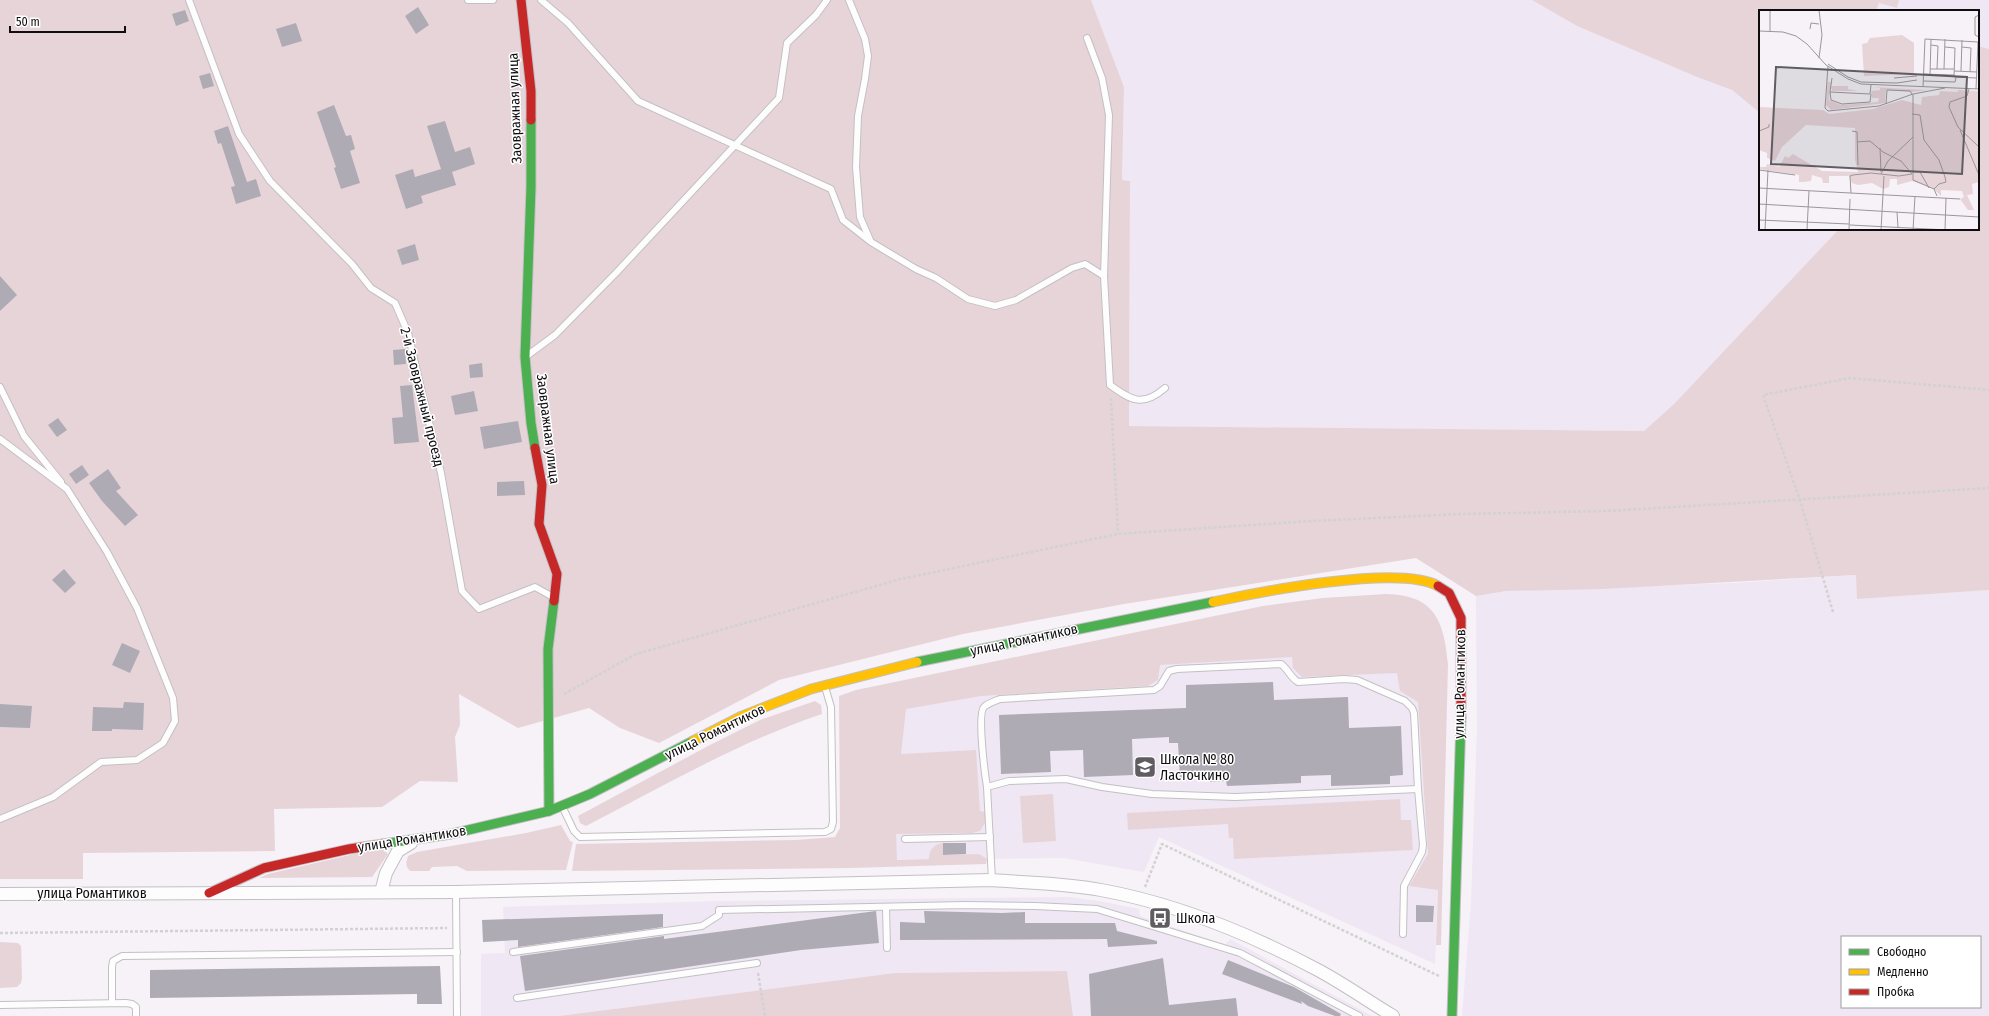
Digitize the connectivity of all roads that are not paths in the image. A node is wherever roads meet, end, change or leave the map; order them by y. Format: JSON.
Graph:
{"nodes":[{"id":1,"x":189,"y":0,"type":"edge"},
{"id":2,"x":468,"y":0,"type":"edge"},
{"id":3,"x":492,"y":0,"type":"edge"},
{"id":4,"x":521,"y":0,"type":"edge"},
{"id":5,"x":542,"y":0,"type":"edge"},
{"id":6,"x":827,"y":0,"type":"edge"},
{"id":7,"x":849,"y":0,"type":"edge"},
{"id":8,"x":1087,"y":38,"type":"dead end"},
{"id":9,"x":734,"y":145,"type":"junction"},
{"id":10,"x":871,"y":242,"type":"junction"},
{"id":11,"x":1104,"y":276,"type":"junction"},
{"id":12,"x":525,"y":357,"type":"junction"},
{"id":13,"x":0,"y":387,"type":"edge"},
{"id":14,"x":1165,"y":388,"type":"dead end"},
{"id":15,"x":0,"y":439,"type":"edge"},
{"id":16,"x":67,"y":489,"type":"junction"},
{"id":17,"x":555,"y":598,"type":"junction"},
{"id":18,"x":825,"y":685,"type":"junction"},
{"id":19,"x":987,"y":787,"type":"junction"},
{"id":20,"x":1418,"y":789,"type":"junction"},
{"id":21,"x":562,"y":806,"type":"junction"},
{"id":22,"x":549,"y":811,"type":"junction"},
{"id":23,"x":0,"y":819,"type":"edge"},
{"id":24,"x":990,"y":837,"type":"junction"},
{"id":25,"x":417,"y":839,"type":"junction"},
{"id":26,"x":904,"y":839,"type":"dead end"},
{"id":27,"x":992,"y":880,"type":"junction"},
{"id":28,"x":381,"y":892,"type":"junction"},
{"id":29,"x":456,"y":892,"type":"junction"},
{"id":30,"x":209,"y":893,"type":"junction"},
{"id":31,"x":0,"y":894,"type":"edge"},
{"id":32,"x":886,"y":908,"type":"junction"},
{"id":33,"x":1403,"y":934,"type":"dead end"},
{"id":34,"x":887,"y":948,"type":"dead end"},
{"id":35,"x":457,"y":952,"type":"junction"},
{"id":36,"x":513,"y":952,"type":"dead end"},
{"id":37,"x":757,"y":963,"type":"road end"},
{"id":38,"x":517,"y":998,"type":"dead end"},
{"id":39,"x":112,"y":1003,"type":"junction"},
{"id":40,"x":0,"y":1005,"type":"edge"},
{"id":41,"x":136,"y":1016,"type":"edge"},
{"id":42,"x":458,"y":1016,"type":"edge"},
{"id":43,"x":1359,"y":1016,"type":"edge"},
{"id":44,"x":1393,"y":1016,"type":"edge"},
{"id":45,"x":1452,"y":1016,"type":"edge"}],
"edges":[{"from":1,"to":17,"type":"lane","name":"2-й Заовражный проезд"},
{"from":2,"to":3,"type":"lane"},
{"from":4,"to":12,"type":"street","name":"Заовражная улица"},
{"from":5,"to":9,"type":"lane"},
{"from":6,"to":9,"type":"lane"},
{"from":7,"to":10,"type":"lane"},
{"from":8,"to":11,"type":"lane"},
{"from":9,"to":10,"type":"lane"},
{"from":9,"to":12,"type":"lane"},
{"from":10,"to":11,"type":"lane"},
{"from":11,"to":14,"type":"lane"},
{"from":12,"to":17,"type":"street","name":"Заовражная улица"},
{"from":13,"to":16,"type":"lane"},
{"from":15,"to":16,"type":"lane"},
{"from":16,"to":23,"type":"lane"},
{"from":17,"to":22,"type":"street","name":"Заовражная улица"},
{"from":18,"to":21,"type":"street","name":"улица Романтиков"},
{"from":18,"to":21,"type":"lane"},
{"from":18,"to":45,"type":"street","name":"улица Романтиков"},
{"from":19,"to":20,"type":"lane"},
{"from":19,"to":20,"type":"lane"},
{"from":19,"to":24,"type":"lane"},
{"from":20,"to":33,"type":"lane"},
{"from":21,"to":22,"type":"street","name":"улица Романтиков"},
{"from":22,"to":25,"type":"street","name":"улица Романтиков"},
{"from":24,"to":26,"type":"lane"},
{"from":24,"to":27,"type":"lane"},
{"from":25,"to":28,"type":"street"},
{"from":25,"to":30,"type":"street","name":"улица Романтиков"},
{"from":27,"to":29,"type":"street","name":"улица Романтиков"},
{"from":27,"to":44,"type":"street","name":"улица Романтиков"},
{"from":28,"to":29,"type":"street","name":"улица Романтиков"},
{"from":28,"to":30,"type":"street","name":"улица Романтиков"},
{"from":29,"to":35,"type":"lane"},
{"from":30,"to":31,"type":"street","name":"улица Романтиков"},
{"from":32,"to":34,"type":"lane"},
{"from":32,"to":36,"type":"lane"},
{"from":32,"to":43,"type":"lane"},
{"from":35,"to":39,"type":"lane"},
{"from":35,"to":42,"type":"lane"},
{"from":37,"to":38,"type":"lane"},
{"from":39,"to":40,"type":"lane"},
{"from":39,"to":41,"type":"lane"}]}
